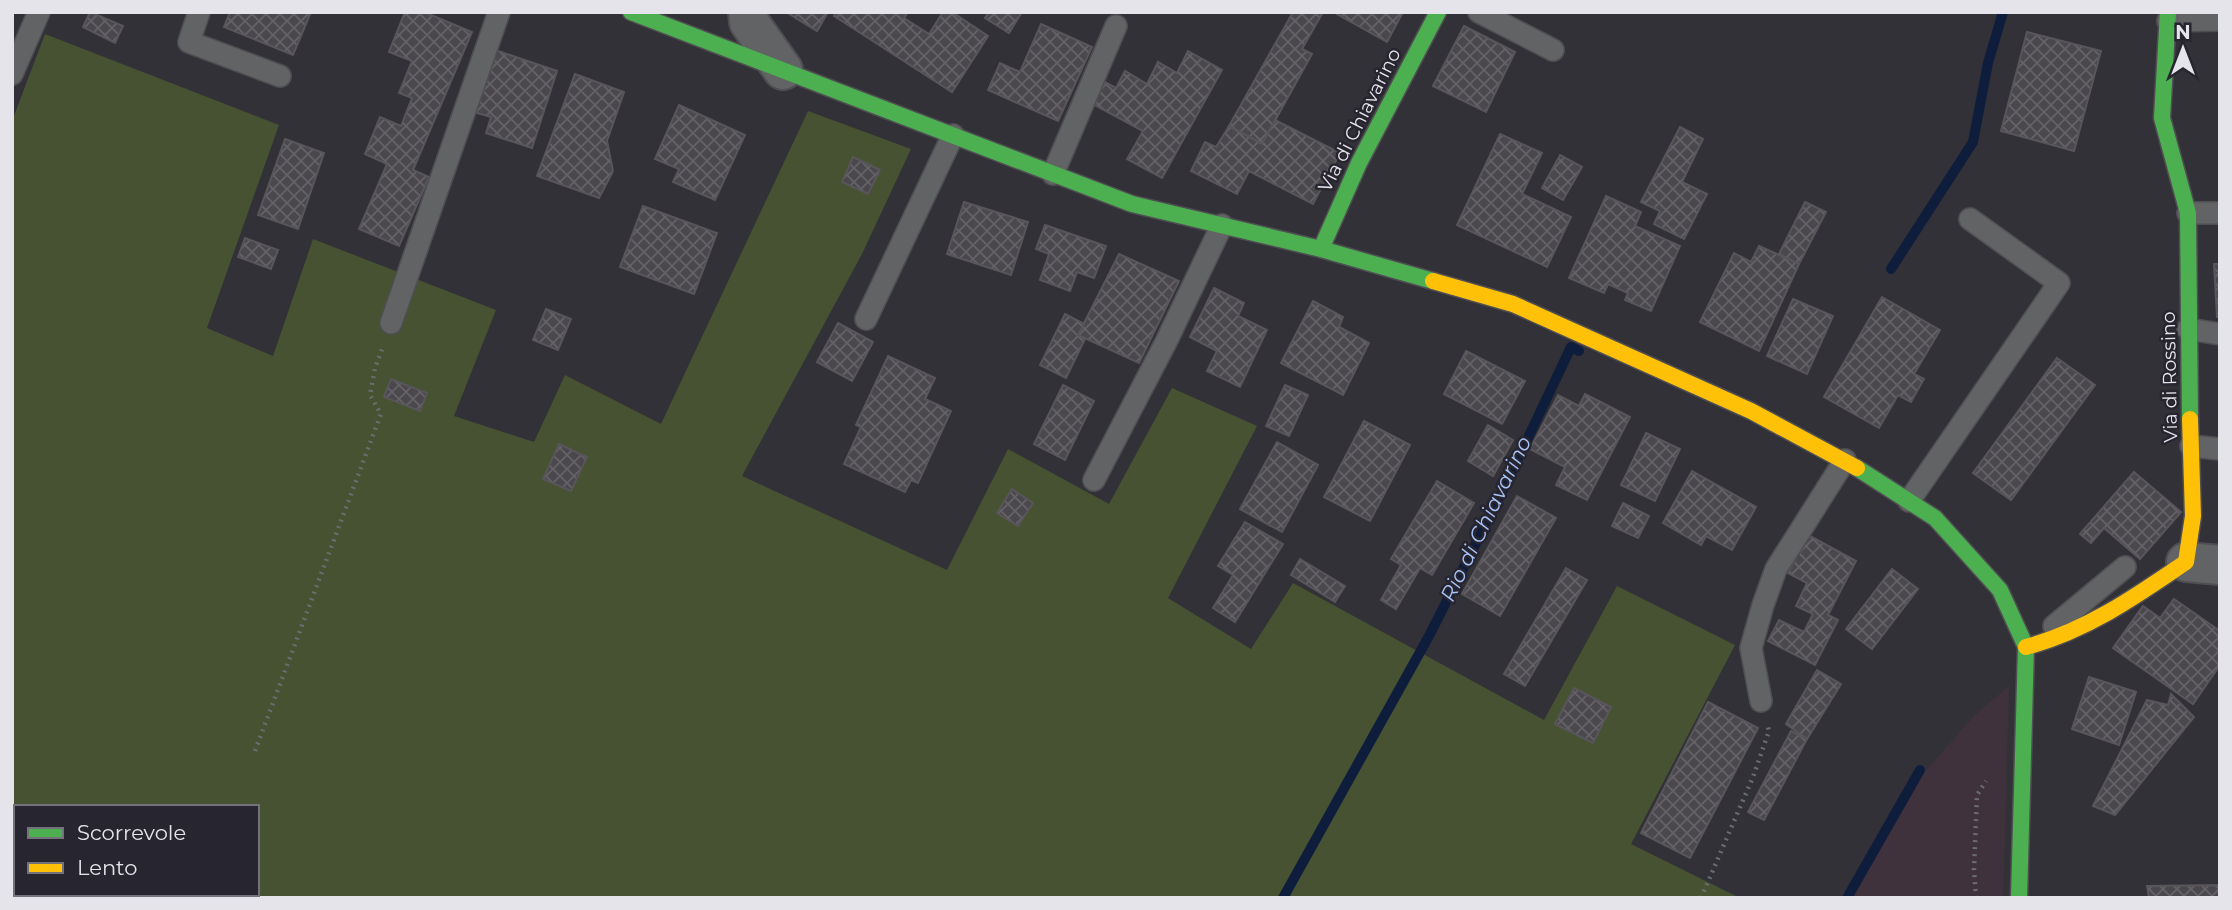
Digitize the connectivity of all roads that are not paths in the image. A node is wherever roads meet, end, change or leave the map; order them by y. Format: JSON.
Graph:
{"nodes":[{"id":1,"x":39,"y":12,"type":"edge"},
{"id":2,"x":199,"y":12,"type":"edge"},
{"id":3,"x":499,"y":12,"type":"edge"},
{"id":4,"x":631,"y":12,"type":"edge"},
{"id":5,"x":748,"y":12,"type":"edge"},
{"id":6,"x":1438,"y":12,"type":"edge"},
{"id":7,"x":1479,"y":12,"type":"edge"},
{"id":8,"x":2168,"y":17,"type":"edge"},
{"id":9,"x":676,"y":20,"type":"edge"},
{"id":10,"x":2220,"y":20,"type":"edge"},
{"id":11,"x":1116,"y":26,"type":"dead end"},
{"id":12,"x":720,"y":27,"type":"edge"},
{"id":13,"x":1553,"y":50,"type":"dead end"},
{"id":14,"x":783,"y":70,"type":"junction"},
{"id":15,"x":12,"y":74,"type":"edge"},
{"id":16,"x":280,"y":76,"type":"dead end"},
{"id":17,"x":953,"y":135,"type":"junction"},
{"id":18,"x":1053,"y":174,"type":"junction"},
{"id":19,"x":2188,"y":213,"type":"junction"},
{"id":20,"x":2220,"y":213,"type":"edge"},
{"id":21,"x":1969,"y":219,"type":"dead end"},
{"id":22,"x":1222,"y":225,"type":"junction"},
{"id":23,"x":1321,"y":249,"type":"junction"},
{"id":24,"x":866,"y":318,"type":"dead end"},
{"id":25,"x":391,"y":323,"type":"road end"},
{"id":26,"x":2188,"y":330,"type":"junction"},
{"id":27,"x":2220,"y":334,"type":"edge"},
{"id":28,"x":2191,"y":446,"type":"junction"},
{"id":29,"x":2220,"y":449,"type":"edge"},
{"id":30,"x":1845,"y":460,"type":"junction"},
{"id":31,"x":1094,"y":480,"type":"dead end"},
{"id":32,"x":1909,"y":501,"type":"junction"},
{"id":33,"x":2203,"y":563,"type":"edge"},
{"id":34,"x":2125,"y":567,"type":"dead end"},
{"id":35,"x":2026,"y":647,"type":"junction"},
{"id":36,"x":1761,"y":701,"type":"road end"},
{"id":37,"x":2019,"y":898,"type":"edge"}],
"edges":[{"from":1,"to":15,"type":"lane"},
{"from":2,"to":16,"type":"lane"},
{"from":3,"to":25,"type":"lane"},
{"from":4,"to":9,"type":"main road"},
{"from":5,"to":14,"type":"street"},
{"from":6,"to":23,"type":"main road","name":"Via di Chiavarino"},
{"from":7,"to":13,"type":"lane"},
{"from":8,"to":10,"type":"lane"},
{"from":8,"to":19,"type":"main road","name":"Via di Rossino"},
{"from":9,"to":12,"type":"main road"},
{"from":11,"to":18,"type":"lane"},
{"from":12,"to":14,"type":"main road"},
{"from":14,"to":17,"type":"main road"},
{"from":17,"to":18,"type":"main road"},
{"from":17,"to":24,"type":"lane"},
{"from":18,"to":22,"type":"main road"},
{"from":19,"to":20,"type":"lane"},
{"from":19,"to":26,"type":"main road","name":"Via di Rossino"},
{"from":21,"to":32,"type":"lane"},
{"from":22,"to":23,"type":"main road"},
{"from":22,"to":31,"type":"lane"},
{"from":23,"to":30,"type":"main road"},
{"from":26,"to":27,"type":"lane"},
{"from":26,"to":28,"type":"main road","name":"Via di Rossino"},
{"from":28,"to":29,"type":"lane"},
{"from":28,"to":33,"type":"main road","name":"Via di Rossino"},
{"from":30,"to":32,"type":"main road"},
{"from":30,"to":36,"type":"lane"},
{"from":32,"to":35,"type":"main road"},
{"from":33,"to":35,"type":"main road","name":"Via di Rossino"},
{"from":34,"to":35,"type":"lane"},
{"from":35,"to":37,"type":"main road"}]}
